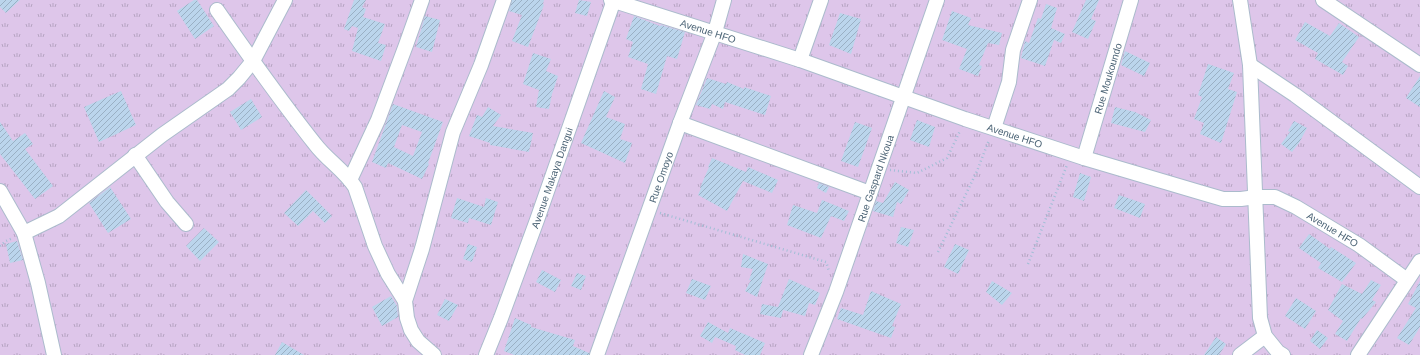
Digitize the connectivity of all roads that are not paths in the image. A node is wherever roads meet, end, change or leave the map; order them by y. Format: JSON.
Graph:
{"nodes":[{"id":1,"x":285,"y":0,"type":"edge"},
{"id":2,"x":422,"y":0,"type":"edge"},
{"id":3,"x":504,"y":0,"type":"edge"},
{"id":4,"x":613,"y":0,"type":"edge"},
{"id":5,"x":724,"y":0,"type":"edge"},
{"id":6,"x":821,"y":0,"type":"edge"},
{"id":7,"x":937,"y":0,"type":"edge"},
{"id":8,"x":1030,"y":0,"type":"edge"},
{"id":9,"x":1131,"y":0,"type":"edge"},
{"id":10,"x":1240,"y":0,"type":"edge"},
{"id":11,"x":1323,"y":0,"type":"edge"},
{"id":12,"x":217,"y":10,"type":"dead end"},
{"id":13,"x":715,"y":32,"type":"junction"},
{"id":14,"x":800,"y":60,"type":"junction"},
{"id":15,"x":253,"y":61,"type":"junction"},
{"id":16,"x":1250,"y":64,"type":"junction"},
{"id":17,"x":1420,"y":65,"type":"edge"},
{"id":18,"x":904,"y":97,"type":"junction"},
{"id":19,"x":680,"y":123,"type":"junction"},
{"id":20,"x":994,"y":128,"type":"junction"},
{"id":21,"x":135,"y":155,"type":"junction"},
{"id":22,"x":1078,"y":156,"type":"junction"},
{"id":23,"x":350,"y":180,"type":"junction"},
{"id":24,"x":1420,"y":187,"type":"edge"},
{"id":25,"x":0,"y":191,"type":"edge"},
{"id":26,"x":870,"y":193,"type":"junction"},
{"id":27,"x":1256,"y":197,"type":"junction"},
{"id":28,"x":186,"y":224,"type":"dead end"},
{"id":29,"x":24,"y":233,"type":"junction"},
{"id":30,"x":1420,"y":261,"type":"edge"},
{"id":31,"x":1407,"y":280,"type":"junction"},
{"id":32,"x":405,"y":301,"type":"junction"},
{"id":33,"x":1265,"y":336,"type":"junction"},
{"id":34,"x":54,"y":355,"type":"edge"},
{"id":35,"x":434,"y":355,"type":"edge"},
{"id":36,"x":486,"y":355,"type":"edge"},
{"id":37,"x":598,"y":355,"type":"edge"},
{"id":38,"x":812,"y":355,"type":"edge"},
{"id":39,"x":1240,"y":355,"type":"edge"},
{"id":40,"x":1283,"y":355,"type":"edge"},
{"id":41,"x":1358,"y":355,"type":"edge"}],
"edges":[{"from":1,"to":15,"type":"street"},
{"from":2,"to":23,"type":"street"},
{"from":3,"to":32,"type":"street"},
{"from":4,"to":13,"type":"street","name":"Avenue HFO"},
{"from":4,"to":36,"type":"street","name":"Avenue Makaya Dangui"},
{"from":5,"to":13,"type":"street","name":"Rue Omoyo"},
{"from":6,"to":14,"type":"street"},
{"from":7,"to":18,"type":"street","name":"Rue Gaspard Nkoua"},
{"from":8,"to":20,"type":"street"},
{"from":9,"to":22,"type":"street","name":"Rue Moukoundo"},
{"from":10,"to":16,"type":"street"},
{"from":11,"to":17,"type":"street"},
{"from":12,"to":15,"type":"street"},
{"from":13,"to":14,"type":"street","name":"Avenue HFO"},
{"from":13,"to":19,"type":"street","name":"Rue Omoyo"},
{"from":14,"to":18,"type":"street","name":"Avenue HFO"},
{"from":15,"to":21,"type":"street"},
{"from":15,"to":23,"type":"street"},
{"from":16,"to":24,"type":"street"},
{"from":16,"to":27,"type":"street"},
{"from":18,"to":20,"type":"street","name":"Avenue HFO"},
{"from":18,"to":26,"type":"street","name":"Rue Gaspard Nkoua"},
{"from":19,"to":26,"type":"street"},
{"from":19,"to":37,"type":"street","name":"Rue Omoyo"},
{"from":20,"to":22,"type":"street","name":"Avenue HFO"},
{"from":21,"to":28,"type":"street"},
{"from":21,"to":29,"type":"street"},
{"from":22,"to":27,"type":"street","name":"Avenue HFO"},
{"from":23,"to":32,"type":"street"},
{"from":25,"to":29,"type":"street"},
{"from":26,"to":38,"type":"street","name":"Rue Gaspard Nkoua"},
{"from":27,"to":31,"type":"street","name":"Avenue HFO"},
{"from":27,"to":33,"type":"street"},
{"from":29,"to":34,"type":"street"},
{"from":30,"to":31,"type":"street"},
{"from":31,"to":41,"type":"street"},
{"from":32,"to":35,"type":"street"},
{"from":33,"to":39,"type":"street"},
{"from":33,"to":40,"type":"street"}]}
